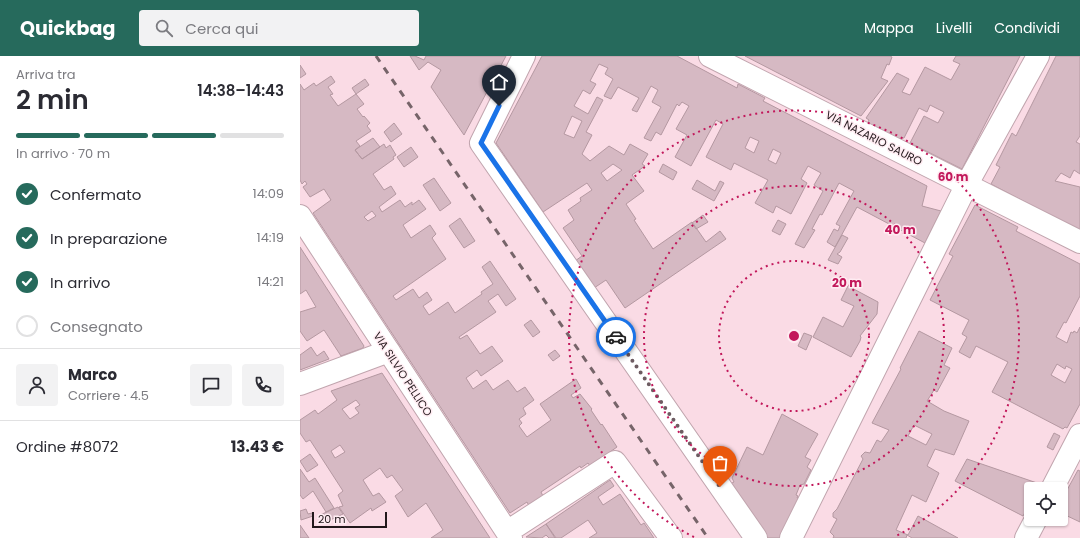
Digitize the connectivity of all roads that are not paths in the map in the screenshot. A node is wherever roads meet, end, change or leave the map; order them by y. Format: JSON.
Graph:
{"nodes":[{"id":1,"x":524,"y":56,"type":"edge"},
{"id":2,"x":710,"y":56,"type":"edge"},
{"id":3,"x":1038,"y":56,"type":"edge"},
{"id":4,"x":967,"y":184,"type":"junction"},
{"id":5,"x":300,"y":216,"type":"edge"},
{"id":6,"x":1080,"y":242,"type":"edge"},
{"id":7,"x":389,"y":351,"type":"junction"},
{"id":8,"x":300,"y":384,"type":"edge"},
{"id":9,"x":1080,"y":435,"type":"edge"},
{"id":10,"x":1056,"y":482,"type":"edge"},
{"id":11,"x":1032,"y":526,"type":"edge"},
{"id":12,"x":509,"y":535,"type":"edge"},
{"id":13,"x":671,"y":538,"type":"edge"},
{"id":14,"x":756,"y":538,"type":"edge"},
{"id":15,"x":791,"y":538,"type":"edge"},
{"id":16,"x":1026,"y":538,"type":"edge"}],
"edges":[{"from":1,"to":14,"type":"street"},
{"from":2,"to":4,"type":"street","name":"VIA NAZARIO SAURO"},
{"from":3,"to":4,"type":"street"},
{"from":4,"to":6,"type":"street","name":"VIA NAZARIO SAURO"},
{"from":4,"to":15,"type":"street"},
{"from":5,"to":7,"type":"street","name":"VIA SILVIO PELLICO"},
{"from":7,"to":8,"type":"street"},
{"from":7,"to":12,"type":"street","name":"VIA SILVIO PELLICO"},
{"from":9,"to":10,"type":"street"},
{"from":11,"to":16,"type":"street"},
{"from":12,"to":13,"type":"street"}]}
